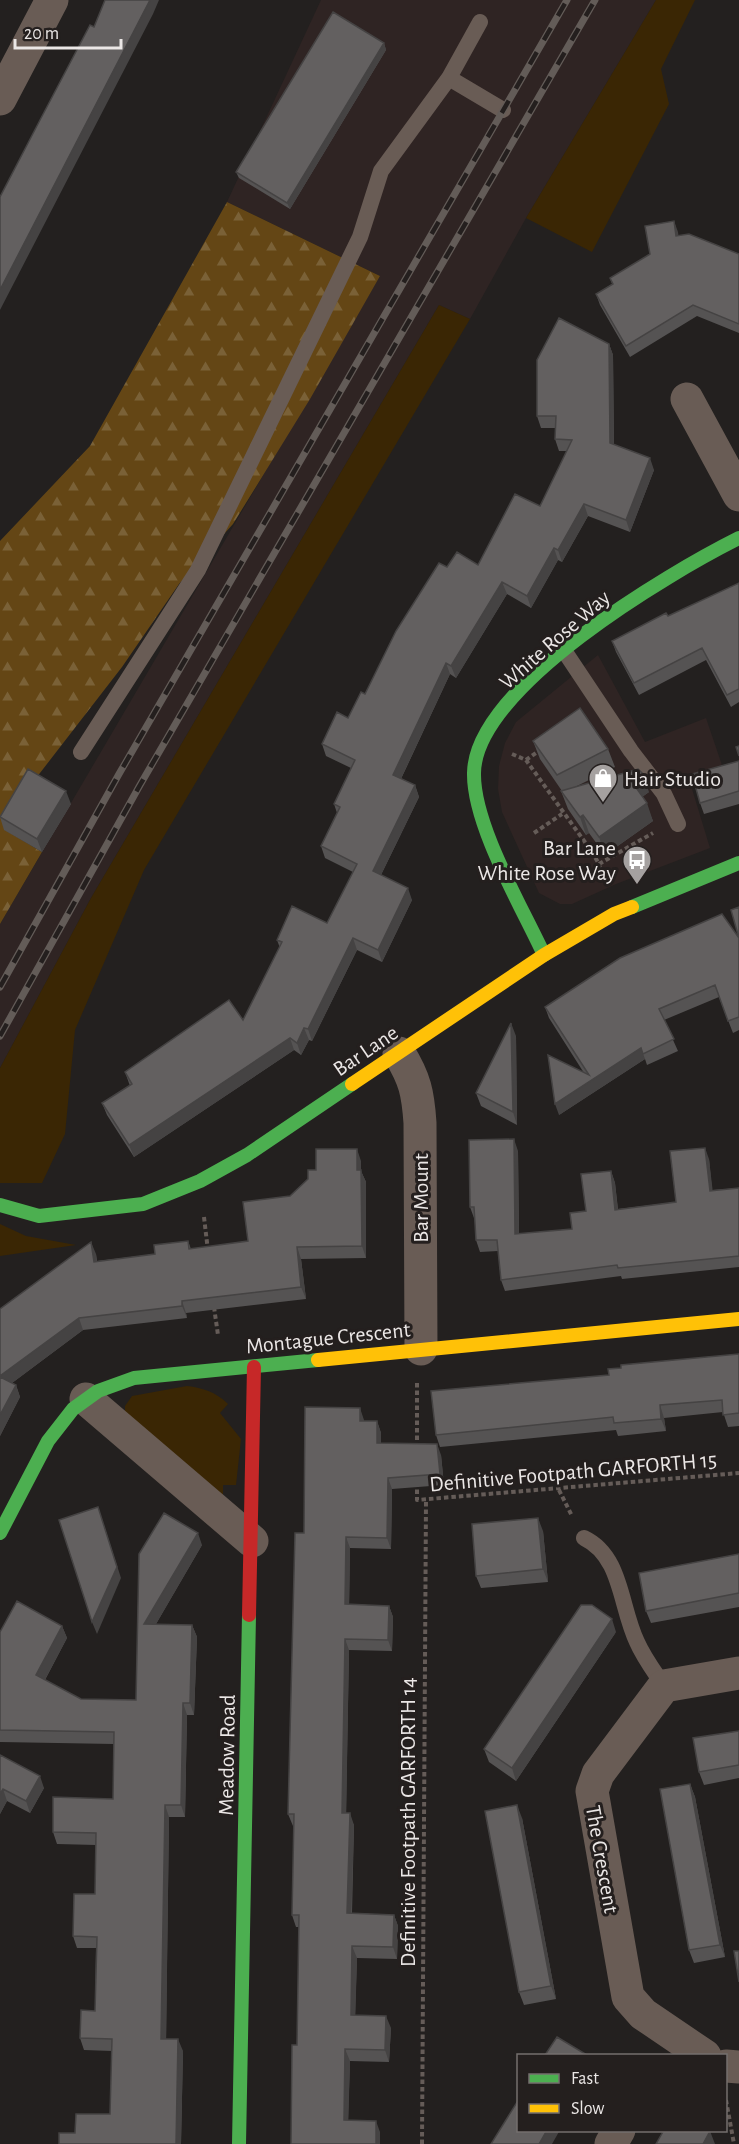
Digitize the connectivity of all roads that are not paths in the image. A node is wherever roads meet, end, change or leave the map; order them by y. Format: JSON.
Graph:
{"nodes":[{"id":1,"x":52,"y":0,"type":"edge"},
{"id":2,"x":480,"y":22,"type":"dead end"},
{"id":3,"x":449,"y":78,"type":"junction"},
{"id":4,"x":0,"y":99,"type":"edge"},
{"id":5,"x":503,"y":110,"type":"dead end"},
{"id":6,"x":687,"y":399,"type":"dead end"},
{"id":7,"x":739,"y":495,"type":"edge"},
{"id":8,"x":739,"y":538,"type":"edge"},
{"id":9,"x":565,"y":652,"type":"junction"},
{"id":10,"x":81,"y":752,"type":"dead end"},
{"id":11,"x":678,"y":824,"type":"road end"},
{"id":12,"x":739,"y":863,"type":"edge"},
{"id":13,"x":544,"y":955,"type":"junction"},
{"id":14,"x":399,"y":1053,"type":"junction"},
{"id":15,"x":0,"y":1205,"type":"edge"},
{"id":16,"x":739,"y":1319,"type":"edge"},
{"id":17,"x":419,"y":1349,"type":"junction"},
{"id":18,"x":254,"y":1367,"type":"junction"},
{"id":19,"x":86,"y":1399,"type":"junction"},
{"id":20,"x":0,"y":1533,"type":"edge"},
{"id":21,"x":584,"y":1538,"type":"dead end"},
{"id":22,"x":252,"y":1541,"type":"junction"},
{"id":23,"x":739,"y":1673,"type":"edge"},
{"id":24,"x":664,"y":1686,"type":"junction"},
{"id":25,"x":670,"y":2046,"type":"edge"},
{"id":26,"x":701,"y":2054,"type":"edge"},
{"id":27,"x":239,"y":2144,"type":"edge"}],
"edges":[{"from":1,"to":4,"type":"street"},
{"from":2,"to":3,"type":"lane"},
{"from":3,"to":5,"type":"lane"},
{"from":3,"to":10,"type":"lane"},
{"from":6,"to":7,"type":"street"},
{"from":8,"to":9,"type":"street","name":"White Rose Way"},
{"from":9,"to":11,"type":"lane"},
{"from":9,"to":13,"type":"street","name":"White Rose Way"},
{"from":12,"to":13,"type":"street","name":"Bar Lane"},
{"from":13,"to":14,"type":"street","name":"Bar Lane"},
{"from":14,"to":15,"type":"street","name":"Bar Lane"},
{"from":14,"to":17,"type":"street","name":"Bar Mount"},
{"from":16,"to":17,"type":"street","name":"Montague Crescent"},
{"from":17,"to":18,"type":"street","name":"Montague Crescent"},
{"from":18,"to":19,"type":"street","name":"Montague Crescent"},
{"from":18,"to":22,"type":"street","name":"Meadow Road"},
{"from":19,"to":20,"type":"street","name":"Montague Crescent"},
{"from":19,"to":22,"type":"street"},
{"from":21,"to":24,"type":"lane"},
{"from":22,"to":27,"type":"street","name":"Meadow Road"},
{"from":23,"to":24,"type":"street"},
{"from":24,"to":25,"type":"street","name":"The Crescent"},
{"from":25,"to":26,"type":"street","name":"The Crescent"}]}
